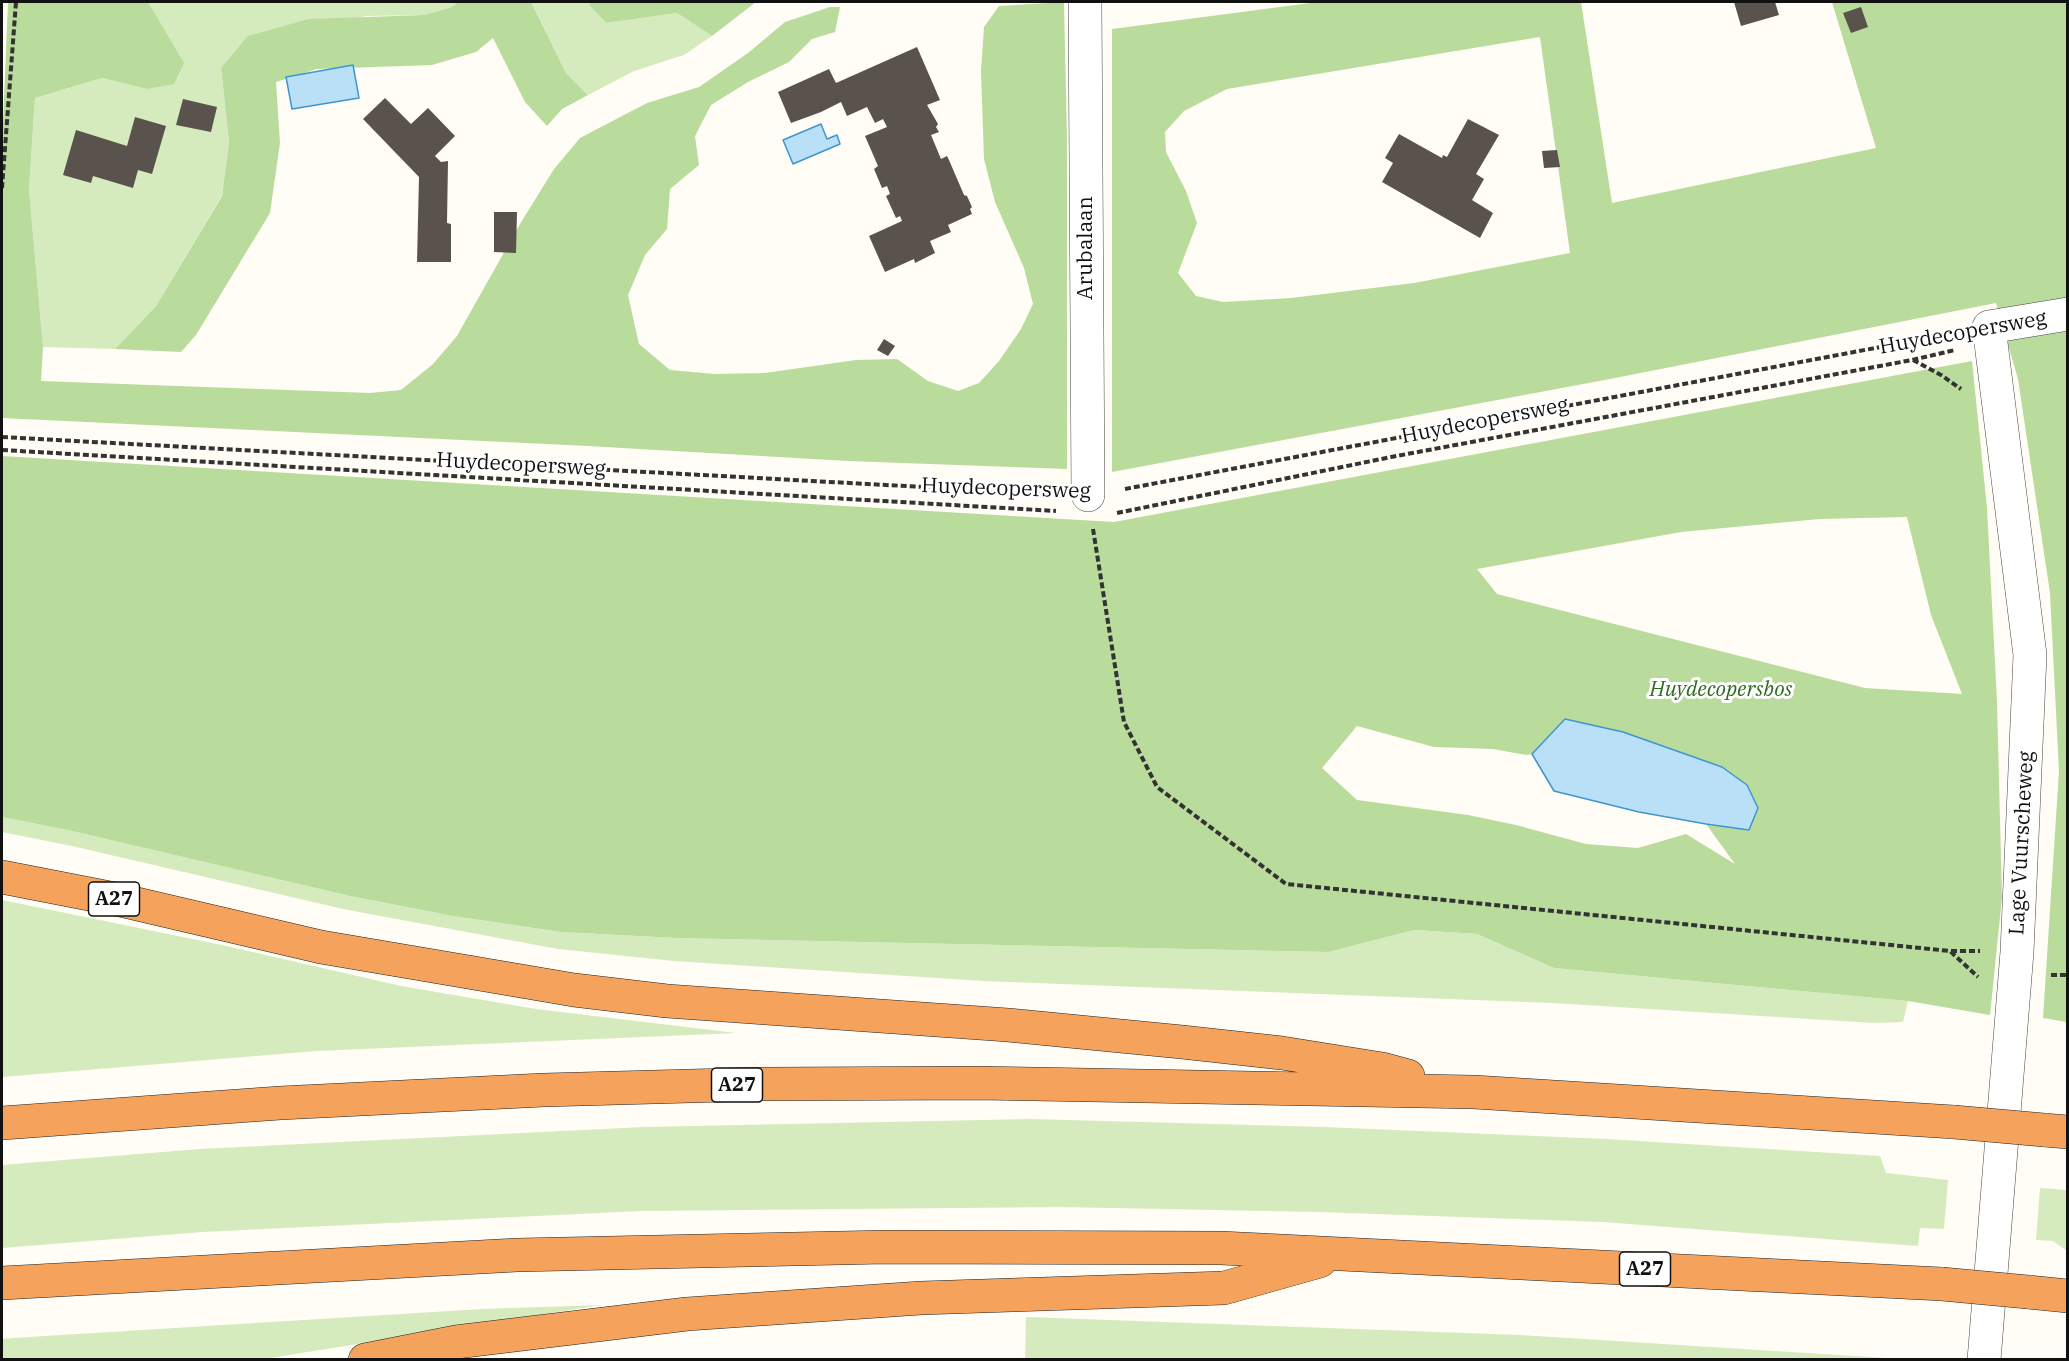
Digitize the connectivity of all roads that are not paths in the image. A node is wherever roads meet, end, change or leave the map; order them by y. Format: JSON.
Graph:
{"nodes":[{"id":1,"x":1084,"y":2,"type":"edge"},
{"id":2,"x":2067,"y":314,"type":"edge"},
{"id":3,"x":1990,"y":335,"type":"joint"},
{"id":4,"x":1089,"y":504,"type":"road end"},
{"id":5,"x":2,"y":877,"type":"edge"},
{"id":6,"x":1474,"y":1092,"type":"junction"},
{"id":7,"x":2,"y":1123,"type":"edge"},
{"id":8,"x":2056,"y":1131,"type":"edge"},
{"id":9,"x":1348,"y":1254,"type":"junction"},
{"id":10,"x":2,"y":1283,"type":"edge"},
{"id":11,"x":2067,"y":1296,"type":"edge"},
{"id":12,"x":365,"y":1359,"type":"edge"},
{"id":13,"x":1984,"y":1359,"type":"edge"}],
"edges":[{"from":1,"to":4,"type":"street","name":"Arubalaan"},
{"from":2,"to":3,"type":"street","name":"Huydecopersweg"},
{"from":3,"to":13,"type":"street","name":"Lage Vuurscheweg"},
{"from":5,"to":6,"type":"highway","number":"A27"},
{"from":6,"to":7,"type":"highway","number":"A27"},
{"from":6,"to":8,"type":"highway","number":"A27","bridge":true},
{"from":9,"to":10,"type":"highway","number":"A27"},
{"from":9,"to":11,"type":"highway","number":"A27","bridge":true},
{"from":9,"to":12,"type":"highway","number":"A27"}]}
